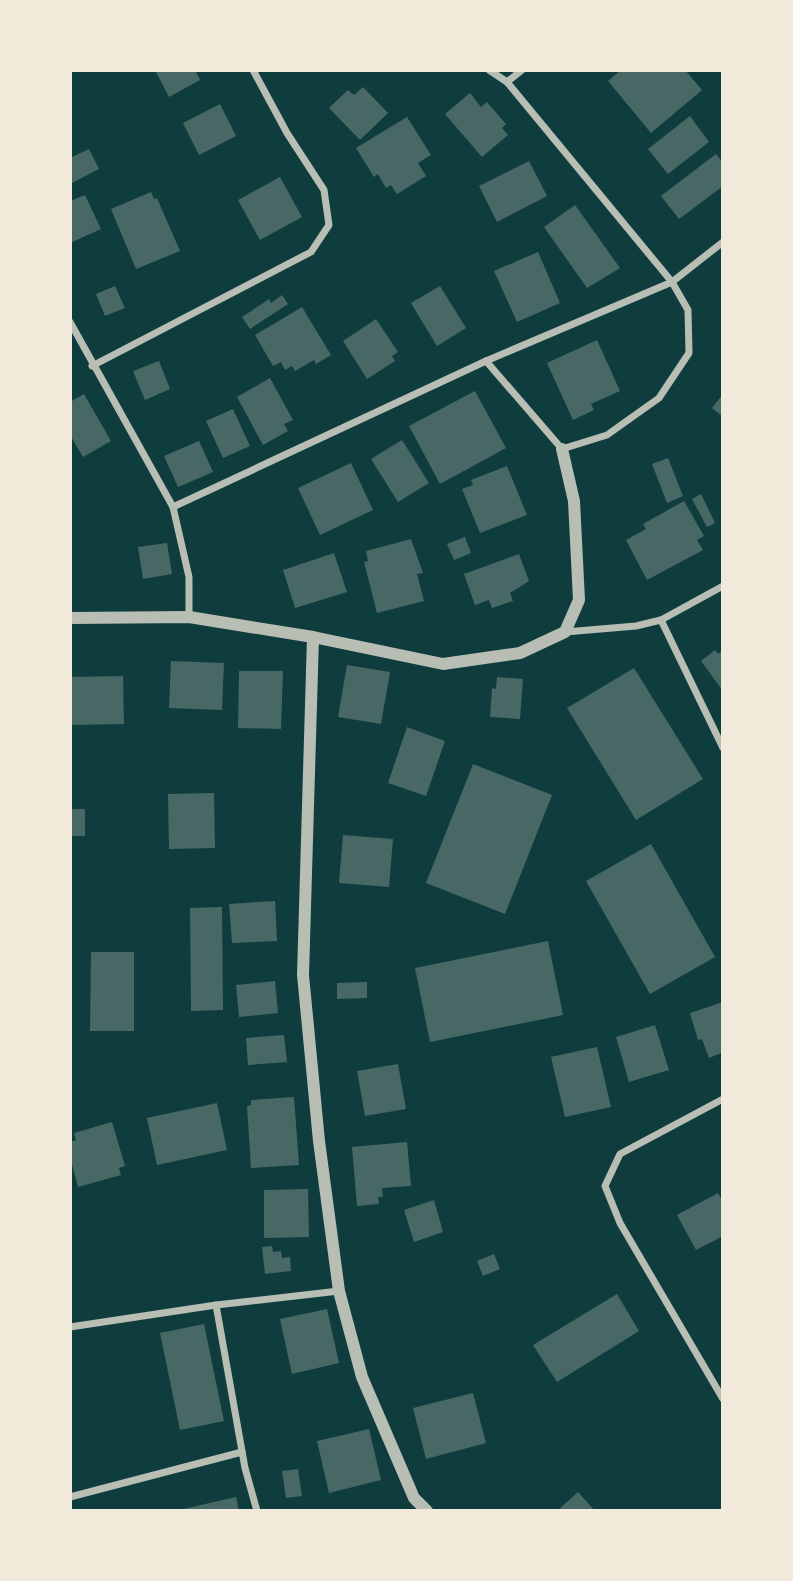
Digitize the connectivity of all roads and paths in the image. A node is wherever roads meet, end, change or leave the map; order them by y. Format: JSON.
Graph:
{"nodes":[{"id":1,"x":253,"y":70,"type":"edge"},
{"id":2,"x":489,"y":70,"type":"edge"},
{"id":3,"x":523,"y":70,"type":"edge"},
{"id":4,"x":507,"y":82,"type":"junction"},
{"id":5,"x":723,"y":242,"type":"edge"},
{"id":6,"x":673,"y":282,"type":"junction"},
{"id":7,"x":70,"y":323,"type":"edge"},
{"id":8,"x":486,"y":361,"type":"junction"},
{"id":9,"x":92,"y":366,"type":"junction"},
{"id":10,"x":562,"y":449,"type":"junction"},
{"id":11,"x":173,"y":507,"type":"junction"},
{"id":12,"x":723,"y":586,"type":"edge"},
{"id":13,"x":189,"y":617,"type":"junction"},
{"id":14,"x":70,"y":618,"type":"edge"},
{"id":15,"x":661,"y":620,"type":"junction"},
{"id":16,"x":565,"y":632,"type":"junction"},
{"id":17,"x":313,"y":637,"type":"junction"},
{"id":18,"x":723,"y":748,"type":"edge"},
{"id":19,"x":723,"y":1099,"type":"edge"},
{"id":20,"x":339,"y":1291,"type":"junction"},
{"id":21,"x":216,"y":1305,"type":"junction"},
{"id":22,"x":70,"y":1327,"type":"edge"},
{"id":23,"x":723,"y":1399,"type":"edge"},
{"id":24,"x":242,"y":1452,"type":"junction"},
{"id":25,"x":70,"y":1497,"type":"edge"},
{"id":26,"x":257,"y":1511,"type":"edge"},
{"id":27,"x":427,"y":1511,"type":"edge"}],
"edges":[{"from":1,"to":9,"type":"street"},
{"from":2,"to":4,"type":"street"},
{"from":3,"to":4,"type":"street"},
{"from":4,"to":6,"type":"street"},
{"from":5,"to":6,"type":"street"},
{"from":6,"to":8,"type":"street"},
{"from":6,"to":10,"type":"street"},
{"from":7,"to":9,"type":"street"},
{"from":8,"to":10,"type":"street"},
{"from":8,"to":11,"type":"street"},
{"from":9,"to":11,"type":"street"},
{"from":10,"to":16,"type":"street"},
{"from":11,"to":13,"type":"street"},
{"from":12,"to":15,"type":"street"},
{"from":13,"to":14,"type":"street"},
{"from":13,"to":17,"type":"street"},
{"from":15,"to":16,"type":"street"},
{"from":15,"to":18,"type":"street"},
{"from":16,"to":17,"type":"street"},
{"from":17,"to":20,"type":"street"},
{"from":19,"to":23,"type":"street"},
{"from":20,"to":21,"type":"street"},
{"from":20,"to":27,"type":"street"},
{"from":21,"to":22,"type":"street"},
{"from":21,"to":24,"type":"street"},
{"from":24,"to":25,"type":"street"},
{"from":24,"to":26,"type":"street"}]}
